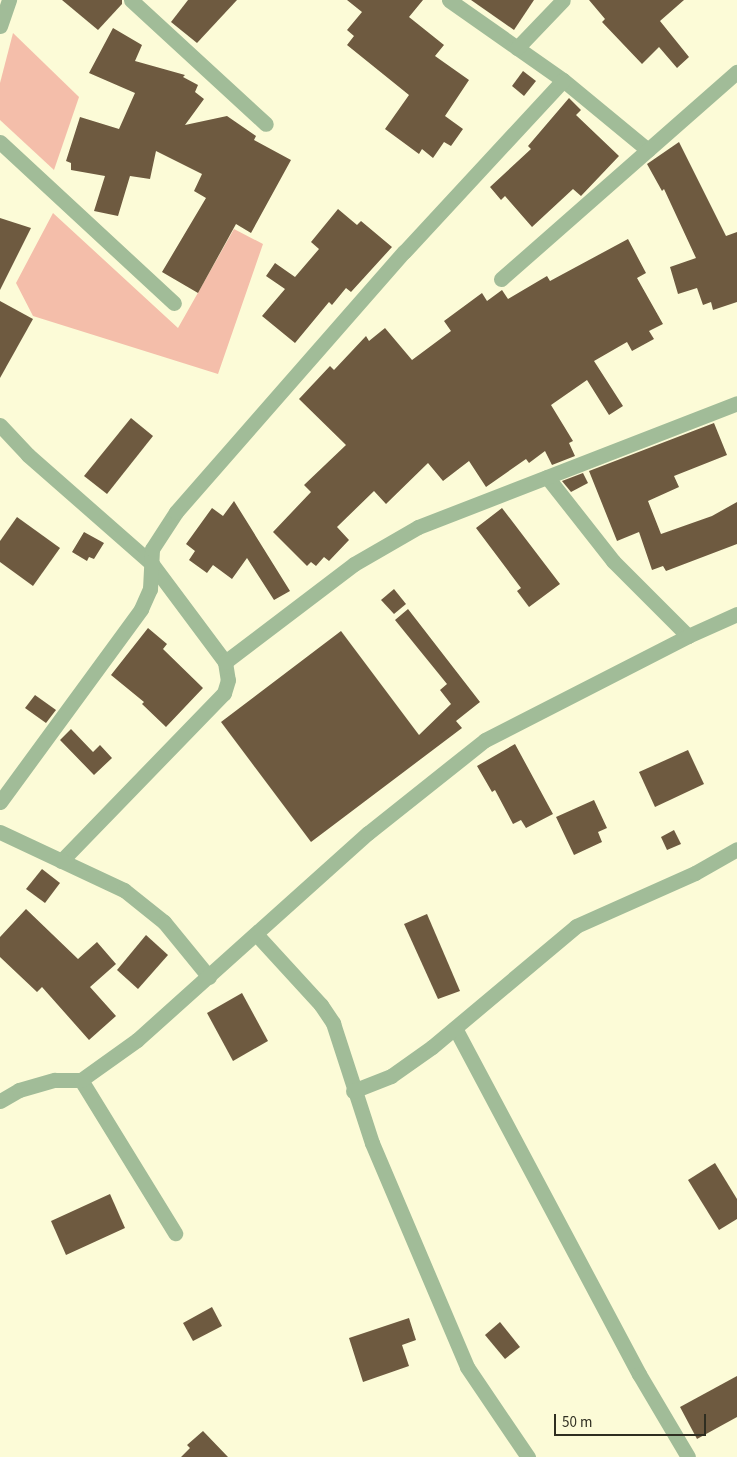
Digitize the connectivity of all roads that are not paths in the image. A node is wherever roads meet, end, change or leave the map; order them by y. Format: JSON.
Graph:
{"nodes":[{"id":1,"x":9,"y":0,"type":"edge"},
{"id":2,"x":130,"y":0,"type":"edge"},
{"id":3,"x":449,"y":0,"type":"edge"},
{"id":4,"x":563,"y":0,"type":"edge"},
{"id":5,"x":0,"y":26,"type":"edge"},
{"id":6,"x":517,"y":48,"type":"junction"},
{"id":7,"x":737,"y":72,"type":"edge"},
{"id":8,"x":563,"y":80,"type":"junction"},
{"id":9,"x":266,"y":124,"type":"dead end"},
{"id":10,"x":0,"y":142,"type":"edge"},
{"id":11,"x":648,"y":150,"type":"junction"},
{"id":12,"x":501,"y":279,"type":"dead end"},
{"id":13,"x":174,"y":302,"type":"dead end"},
{"id":14,"x":737,"y":403,"type":"edge"},
{"id":15,"x":0,"y":425,"type":"edge"},
{"id":16,"x":548,"y":477,"type":"junction"},
{"id":17,"x":152,"y":564,"type":"junction"},
{"id":18,"x":737,"y":614,"type":"edge"},
{"id":19,"x":688,"y":636,"type":"junction"},
{"id":20,"x":225,"y":662,"type":"junction"},
{"id":21,"x":0,"y":802,"type":"edge"},
{"id":22,"x":0,"y":832,"type":"edge"},
{"id":23,"x":737,"y":849,"type":"edge"},
{"id":24,"x":61,"y":861,"type":"junction"},
{"id":25,"x":256,"y":934,"type":"junction"},
{"id":26,"x":209,"y":977,"type":"junction"},
{"id":27,"x":454,"y":1028,"type":"junction"},
{"id":28,"x":81,"y":1080,"type":"junction"},
{"id":29,"x":353,"y":1092,"type":"junction"},
{"id":30,"x":0,"y":1101,"type":"edge"},
{"id":31,"x":174,"y":1233,"type":"dead end"},
{"id":32,"x":528,"y":1457,"type":"edge"},
{"id":33,"x":688,"y":1457,"type":"edge"}],
"edges":[{"from":1,"to":5,"type":"street"},
{"from":2,"to":9,"type":"street"},
{"from":3,"to":6,"type":"street"},
{"from":4,"to":6,"type":"street"},
{"from":6,"to":8,"type":"street"},
{"from":7,"to":11,"type":"street"},
{"from":8,"to":11,"type":"street"},
{"from":8,"to":17,"type":"street"},
{"from":10,"to":13,"type":"street"},
{"from":11,"to":12,"type":"street"},
{"from":14,"to":16,"type":"street"},
{"from":15,"to":17,"type":"street"},
{"from":16,"to":19,"type":"street"},
{"from":16,"to":20,"type":"street"},
{"from":17,"to":20,"type":"street"},
{"from":17,"to":21,"type":"street"},
{"from":18,"to":19,"type":"street"},
{"from":19,"to":25,"type":"street"},
{"from":20,"to":24,"type":"street"},
{"from":22,"to":24,"type":"street"},
{"from":23,"to":27,"type":"street"},
{"from":24,"to":26,"type":"street"},
{"from":25,"to":26,"type":"street"},
{"from":25,"to":29,"type":"street"},
{"from":26,"to":28,"type":"street"},
{"from":27,"to":29,"type":"street"},
{"from":27,"to":33,"type":"street"},
{"from":28,"to":30,"type":"street"},
{"from":28,"to":31,"type":"street"},
{"from":29,"to":32,"type":"street"}]}
